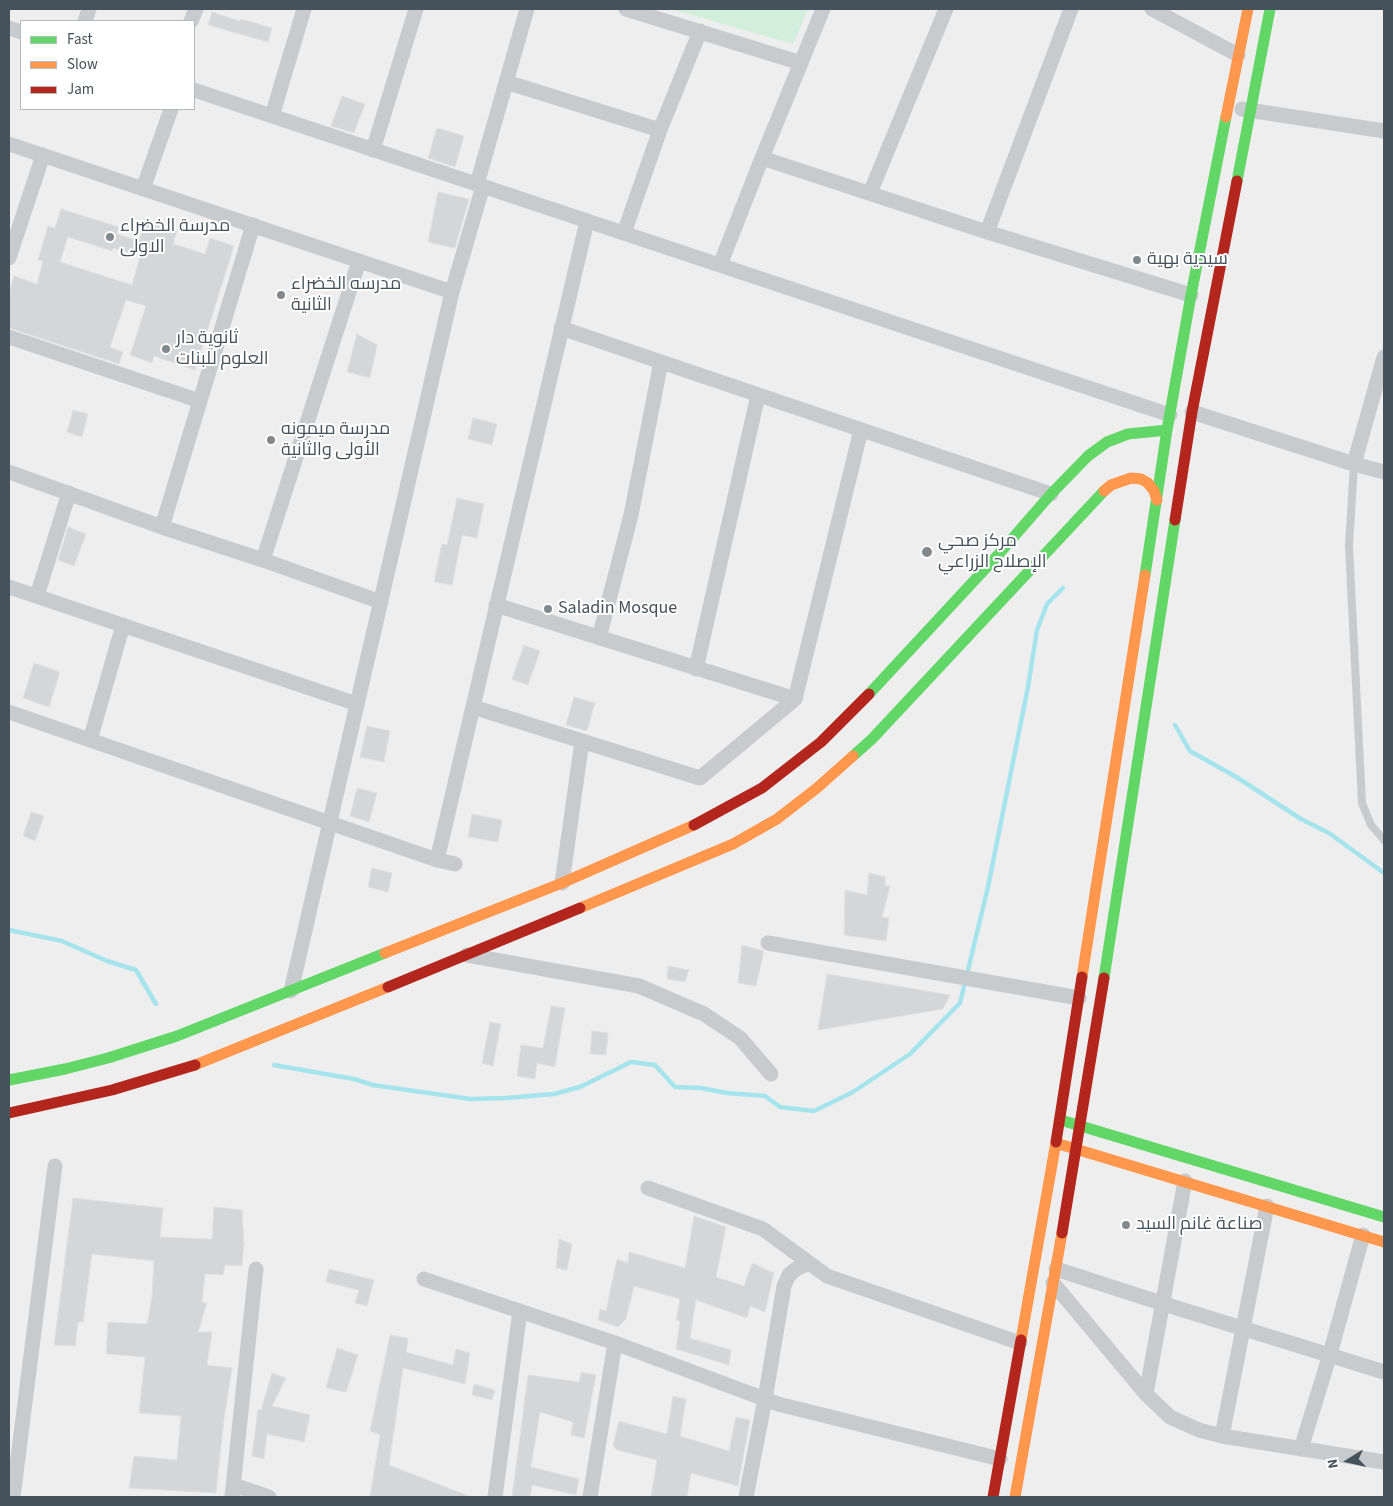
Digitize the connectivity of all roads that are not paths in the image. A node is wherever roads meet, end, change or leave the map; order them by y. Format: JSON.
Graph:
{"nodes":[{"id":1,"x":304,"y":9,"type":"edge"},
{"id":2,"x":416,"y":9,"type":"edge"},
{"id":3,"x":528,"y":9,"type":"edge"},
{"id":4,"x":626,"y":9,"type":"edge"},
{"id":5,"x":823,"y":9,"type":"edge"},
{"id":6,"x":946,"y":9,"type":"edge"},
{"id":7,"x":1071,"y":9,"type":"edge"},
{"id":8,"x":1152,"y":9,"type":"edge"},
{"id":9,"x":1248,"y":9,"type":"edge"},
{"id":10,"x":1270,"y":9,"type":"edge"},
{"id":11,"x":700,"y":31,"type":"junction"},
{"id":12,"x":1238,"y":55,"type":"junction"},
{"id":13,"x":801,"y":63,"type":"junction"},
{"id":14,"x":506,"y":82,"type":"junction"},
{"id":15,"x":195,"y":90,"type":"edge"},
{"id":16,"x":1228,"y":106,"type":"junction"},
{"id":17,"x":172,"y":110,"type":"edge"},
{"id":18,"x":1250,"y":111,"type":"junction"},
{"id":19,"x":272,"y":116,"type":"junction"},
{"id":20,"x":660,"y":130,"type":"junction"},
{"id":21,"x":1384,"y":131,"type":"edge"},
{"id":22,"x":9,"y":144,"type":"edge"},
{"id":23,"x":373,"y":150,"type":"junction"},
{"id":24,"x":43,"y":155,"type":"junction"},
{"id":25,"x":762,"y":158,"type":"junction"},
{"id":26,"x":480,"y":185,"type":"junction"},
{"id":27,"x":143,"y":189,"type":"junction"},
{"id":28,"x":870,"y":193,"type":"junction"},
{"id":29,"x":587,"y":221,"type":"junction"},
{"id":30,"x":253,"y":226,"type":"junction"},
{"id":31,"x":987,"y":232,"type":"junction"},
{"id":32,"x":624,"y":233,"type":"junction"},
{"id":33,"x":9,"y":258,"type":"edge"},
{"id":34,"x":359,"y":261,"type":"junction"},
{"id":35,"x":720,"y":265,"type":"junction"},
{"id":36,"x":452,"y":292,"type":"junction"},
{"id":37,"x":1192,"y":295,"type":"junction"},
{"id":38,"x":561,"y":328,"type":"junction"},
{"id":39,"x":9,"y":337,"type":"edge"},
{"id":40,"x":1384,"y":357,"type":"edge"},
{"id":41,"x":661,"y":362,"type":"junction"},
{"id":42,"x":758,"y":395,"type":"junction"},
{"id":43,"x":200,"y":400,"type":"junction"},
{"id":44,"x":1192,"y":412,"type":"junction"},
{"id":45,"x":1169,"y":423,"type":"junction"},
{"id":46,"x":861,"y":430,"type":"junction"},
{"id":47,"x":1354,"y":464,"type":"junction"},
{"id":48,"x":9,"y":472,"type":"edge"},
{"id":49,"x":1384,"y":472,"type":"edge"},
{"id":50,"x":69,"y":494,"type":"junction"},
{"id":51,"x":1051,"y":494,"type":"junction"},
{"id":52,"x":1157,"y":500,"type":"junction"},
{"id":53,"x":162,"y":527,"type":"junction"},
{"id":54,"x":263,"y":560,"type":"junction"},
{"id":55,"x":9,"y":587,"type":"edge"},
{"id":56,"x":37,"y":596,"type":"junction"},
{"id":57,"x":381,"y":602,"type":"junction"},
{"id":58,"x":496,"y":604,"type":"junction"},
{"id":59,"x":123,"y":625,"type":"junction"},
{"id":60,"x":599,"y":638,"type":"junction"},
{"id":61,"x":696,"y":669,"type":"junction"},
{"id":62,"x":795,"y":699,"type":"junction"},
{"id":63,"x":357,"y":704,"type":"junction"},
{"id":64,"x":472,"y":707,"type":"junction"},
{"id":65,"x":9,"y":712,"type":"edge"},
{"id":66,"x":90,"y":740,"type":"junction"},
{"id":67,"x":582,"y":741,"type":"junction"},
{"id":68,"x":330,"y":823,"type":"junction"},
{"id":69,"x":1384,"y":840,"type":"edge"},
{"id":70,"x":437,"y":860,"type":"junction"},
{"id":71,"x":455,"y":864,"type":"dead end"},
{"id":72,"x":562,"y":883,"type":"junction"},
{"id":73,"x":768,"y":943,"type":"dead end"},
{"id":74,"x":467,"y":955,"type":"junction"},
{"id":75,"x":291,"y":991,"type":"junction"},
{"id":76,"x":1079,"y":998,"type":"junction"},
{"id":77,"x":771,"y":1074,"type":"dead end"},
{"id":78,"x":9,"y":1080,"type":"edge"},
{"id":79,"x":9,"y":1113,"type":"edge"},
{"id":80,"x":1060,"y":1120,"type":"junction"},
{"id":81,"x":1081,"y":1126,"type":"junction"},
{"id":82,"x":1056,"y":1143,"type":"junction"},
{"id":83,"x":1078,"y":1149,"type":"junction"},
{"id":84,"x":55,"y":1166,"type":"dead end"},
{"id":85,"x":1185,"y":1181,"type":"junction"},
{"id":86,"x":648,"y":1188,"type":"dead end"},
{"id":87,"x":1267,"y":1206,"type":"junction"},
{"id":88,"x":1384,"y":1217,"type":"edge"},
{"id":89,"x":1363,"y":1235,"type":"junction"},
{"id":90,"x":1384,"y":1242,"type":"edge"},
{"id":91,"x":809,"y":1263,"type":"junction"},
{"id":92,"x":256,"y":1269,"type":"dead end"},
{"id":93,"x":1055,"y":1276,"type":"junction"},
{"id":94,"x":424,"y":1279,"type":"dead end"},
{"id":95,"x":1164,"y":1304,"type":"junction"},
{"id":96,"x":520,"y":1311,"type":"junction"},
{"id":97,"x":1243,"y":1328,"type":"junction"},
{"id":98,"x":615,"y":1343,"type":"junction"},
{"id":99,"x":1020,"y":1343,"type":"junction"},
{"id":100,"x":1330,"y":1354,"type":"junction"},
{"id":101,"x":1384,"y":1372,"type":"edge"},
{"id":102,"x":1146,"y":1394,"type":"junction"},
{"id":103,"x":765,"y":1399,"type":"junction"},
{"id":104,"x":1222,"y":1436,"type":"junction"},
{"id":105,"x":1301,"y":1449,"type":"junction"},
{"id":106,"x":1000,"y":1459,"type":"junction"},
{"id":107,"x":1384,"y":1462,"type":"edge"},
{"id":108,"x":233,"y":1491,"type":"edge"},
{"id":109,"x":12,"y":1497,"type":"edge"},
{"id":110,"x":269,"y":1497,"type":"edge"},
{"id":111,"x":496,"y":1497,"type":"edge"},
{"id":112,"x":590,"y":1497,"type":"edge"},
{"id":113,"x":746,"y":1497,"type":"edge"},
{"id":114,"x":993,"y":1497,"type":"edge"},
{"id":115,"x":1015,"y":1497,"type":"edge"}],
"edges":[{"from":1,"to":19,"type":"street"},
{"from":2,"to":23,"type":"street"},
{"from":3,"to":14,"type":"street"},
{"from":4,"to":11,"type":"street"},
{"from":5,"to":13,"type":"street"},
{"from":6,"to":28,"type":"street"},
{"from":7,"to":31,"type":"street"},
{"from":8,"to":12,"type":"street"},
{"from":9,"to":12,"type":"street"},
{"from":10,"to":18,"type":"street"},
{"from":11,"to":13,"type":"street"},
{"from":11,"to":20,"type":"street"},
{"from":12,"to":16,"type":"street"},
{"from":13,"to":25,"type":"street"},
{"from":14,"to":20,"type":"street"},
{"from":14,"to":26,"type":"street"},
{"from":15,"to":19,"type":"street"},
{"from":16,"to":18,"type":"street"},
{"from":16,"to":37,"type":"street"},
{"from":17,"to":27,"type":"street"},
{"from":18,"to":21,"type":"street"},
{"from":18,"to":44,"type":"street"},
{"from":19,"to":23,"type":"street"},
{"from":20,"to":32,"type":"street"},
{"from":22,"to":24,"type":"street"},
{"from":23,"to":26,"type":"street"},
{"from":24,"to":27,"type":"street"},
{"from":24,"to":33,"type":"street"},
{"from":25,"to":28,"type":"street"},
{"from":25,"to":35,"type":"street"},
{"from":26,"to":29,"type":"street"},
{"from":26,"to":36,"type":"street"},
{"from":27,"to":30,"type":"street"},
{"from":28,"to":31,"type":"street"},
{"from":29,"to":32,"type":"street"},
{"from":29,"to":38,"type":"street"},
{"from":30,"to":34,"type":"street"},
{"from":30,"to":43,"type":"street"},
{"from":31,"to":37,"type":"street"},
{"from":32,"to":35,"type":"street"},
{"from":34,"to":36,"type":"street"},
{"from":34,"to":54,"type":"street"},
{"from":35,"to":45,"type":"street"},
{"from":36,"to":57,"type":"street"},
{"from":37,"to":45,"type":"street"},
{"from":38,"to":41,"type":"street"},
{"from":38,"to":58,"type":"street"},
{"from":39,"to":43,"type":"street"},
{"from":40,"to":47,"type":"street"},
{"from":41,"to":42,"type":"street"},
{"from":41,"to":60,"type":"street"},
{"from":42,"to":46,"type":"street"},
{"from":42,"to":61,"type":"street"},
{"from":43,"to":53,"type":"street"},
{"from":44,"to":47,"type":"street"},
{"from":44,"to":81,"type":"street"},
{"from":45,"to":51,"type":"street"},
{"from":45,"to":52,"type":"street"},
{"from":46,"to":51,"type":"street"},
{"from":46,"to":62,"type":"street"},
{"from":47,"to":49,"type":"street"},
{"from":47,"to":69,"type":"lane"},
{"from":48,"to":50,"type":"street"},
{"from":50,"to":53,"type":"street"},
{"from":50,"to":56,"type":"street"},
{"from":51,"to":72,"type":"street"},
{"from":52,"to":74,"type":"street"},
{"from":52,"to":76,"type":"street"},
{"from":53,"to":54,"type":"street"},
{"from":54,"to":57,"type":"street"},
{"from":55,"to":56,"type":"street"},
{"from":56,"to":59,"type":"street"},
{"from":57,"to":63,"type":"street"},
{"from":58,"to":60,"type":"street"},
{"from":58,"to":64,"type":"street"},
{"from":59,"to":63,"type":"street"},
{"from":59,"to":66,"type":"street"},
{"from":60,"to":61,"type":"street"},
{"from":61,"to":62,"type":"street"},
{"from":62,"to":67,"type":"street"},
{"from":63,"to":68,"type":"street"},
{"from":64,"to":67,"type":"street"},
{"from":64,"to":70,"type":"street"},
{"from":65,"to":66,"type":"street"},
{"from":66,"to":68,"type":"street"},
{"from":67,"to":72,"type":"street"},
{"from":68,"to":70,"type":"street"},
{"from":68,"to":75,"type":"street"},
{"from":70,"to":71,"type":"street"},
{"from":72,"to":75,"type":"street"},
{"from":73,"to":76,"type":"street"},
{"from":74,"to":77,"type":"street"},
{"from":74,"to":79,"type":"street"},
{"from":75,"to":78,"type":"street"},
{"from":76,"to":80,"type":"street"},
{"from":80,"to":81,"type":"street"},
{"from":80,"to":82,"type":"street"},
{"from":81,"to":83,"type":"street"},
{"from":81,"to":88,"type":"street"},
{"from":82,"to":83,"type":"street"},
{"from":82,"to":99,"type":"street"},
{"from":83,"to":85,"type":"street"},
{"from":83,"to":93,"type":"street"},
{"from":84,"to":109,"type":"street"},
{"from":85,"to":87,"type":"street"},
{"from":85,"to":95,"type":"street"},
{"from":86,"to":91,"type":"street"},
{"from":87,"to":89,"type":"street"},
{"from":87,"to":97,"type":"street"},
{"from":89,"to":90,"type":"street"},
{"from":89,"to":100,"type":"street"},
{"from":91,"to":99,"type":"street"},
{"from":91,"to":103,"type":"street"},
{"from":92,"to":108,"type":"street"},
{"from":93,"to":95,"type":"street"},
{"from":93,"to":102,"type":"street"},
{"from":93,"to":115,"type":"street"},
{"from":94,"to":96,"type":"street"},
{"from":95,"to":97,"type":"street"},
{"from":95,"to":102,"type":"street"},
{"from":96,"to":98,"type":"street"},
{"from":96,"to":111,"type":"street"},
{"from":97,"to":100,"type":"street"},
{"from":97,"to":104,"type":"street"},
{"from":98,"to":103,"type":"street"},
{"from":98,"to":112,"type":"street"},
{"from":99,"to":106,"type":"street"},
{"from":100,"to":101,"type":"street"},
{"from":100,"to":105,"type":"street"},
{"from":102,"to":104,"type":"street"},
{"from":103,"to":106,"type":"street"},
{"from":103,"to":113,"type":"street"},
{"from":104,"to":105,"type":"street"},
{"from":105,"to":107,"type":"street"},
{"from":106,"to":114,"type":"street"},
{"from":108,"to":110,"type":"street"}]}
